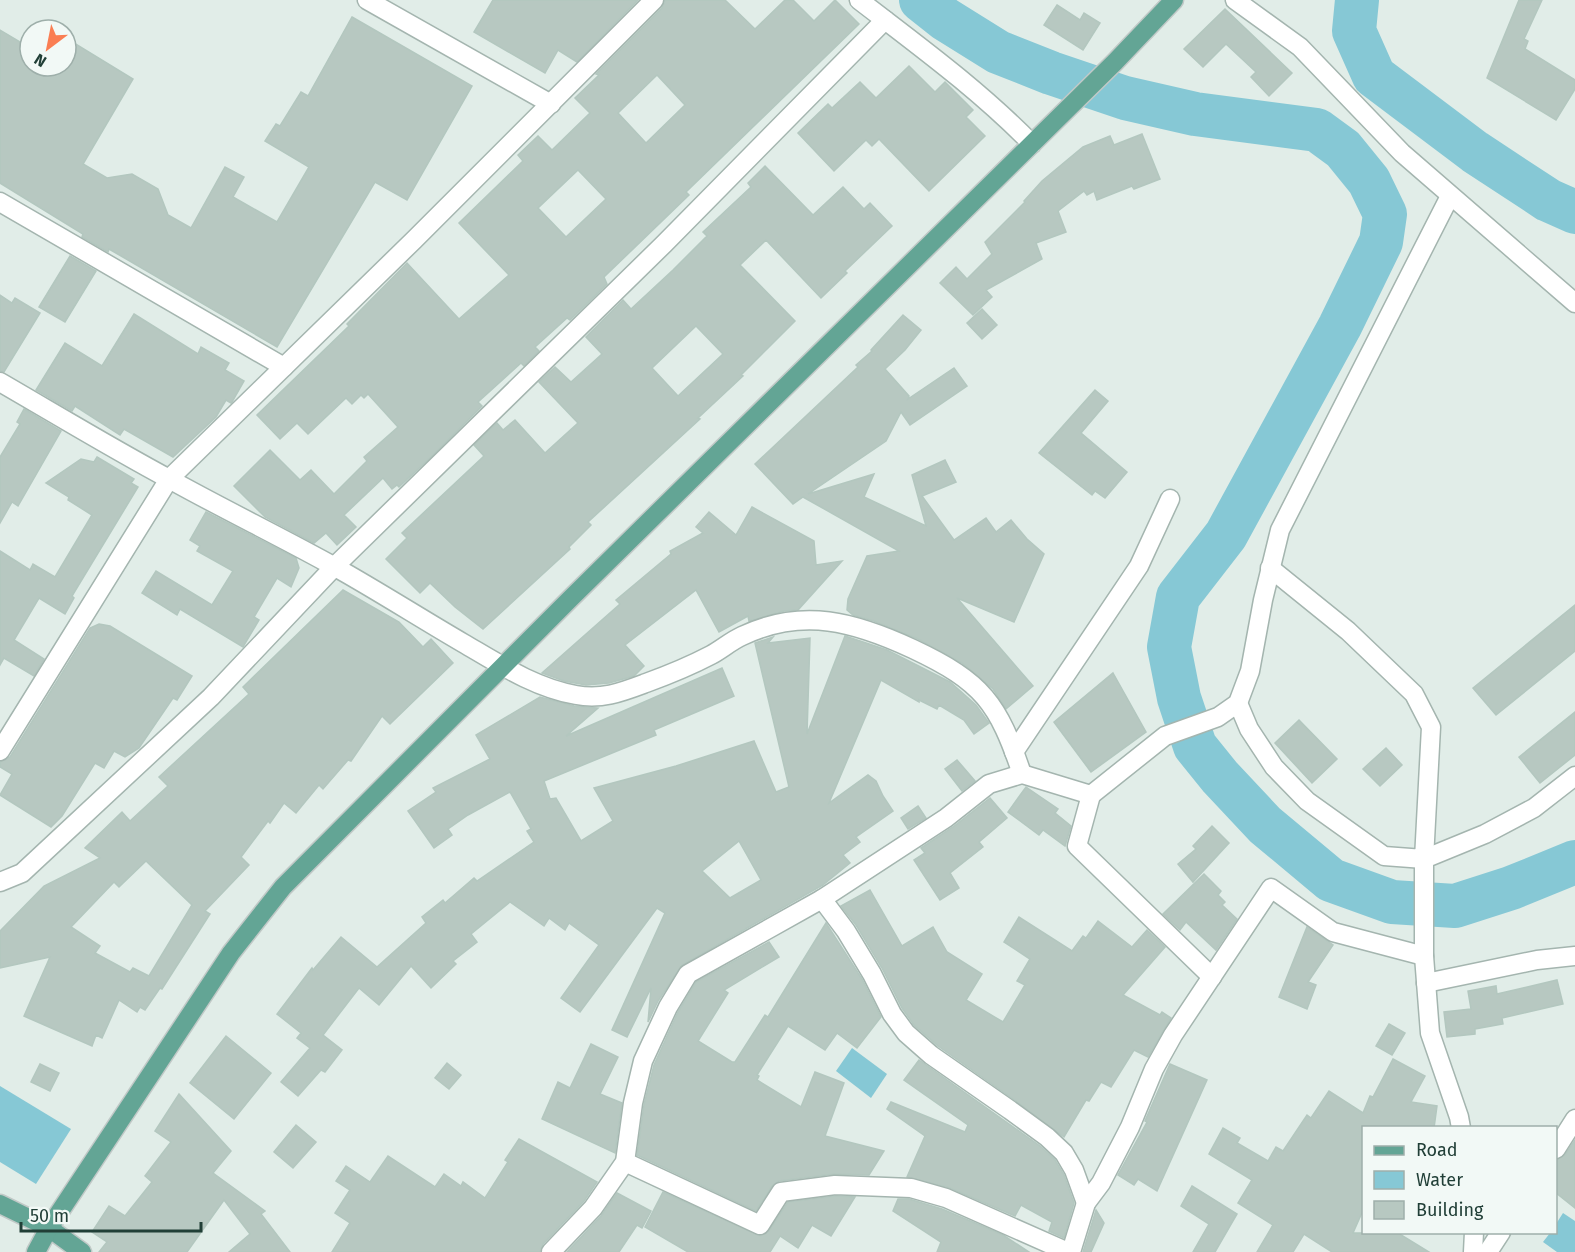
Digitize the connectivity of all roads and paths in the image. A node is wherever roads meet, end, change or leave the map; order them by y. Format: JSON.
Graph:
{"nodes":[{"id":1,"x":367,"y":0,"type":"edge"},
{"id":2,"x":654,"y":0,"type":"edge"},
{"id":3,"x":859,"y":0,"type":"edge"},
{"id":4,"x":1174,"y":0,"type":"edge"},
{"id":5,"x":1235,"y":0,"type":"edge"},
{"id":6,"x":885,"y":20,"type":"junction"},
{"id":7,"x":551,"y":105,"type":"junction"},
{"id":8,"x":1032,"y":144,"type":"junction"},
{"id":9,"x":1450,"y":196,"type":"junction"},
{"id":10,"x":0,"y":202,"type":"edge"},
{"id":11,"x":1575,"y":303,"type":"edge"},
{"id":12,"x":284,"y":367,"type":"junction"},
{"id":13,"x":0,"y":382,"type":"edge"},
{"id":14,"x":169,"y":479,"type":"junction"},
{"id":15,"x":1170,"y":500,"type":"dead end"},
{"id":16,"x":334,"y":567,"type":"junction"},
{"id":17,"x":1270,"y":568,"type":"junction"},
{"id":18,"x":504,"y":667,"type":"junction"},
{"id":19,"x":1238,"y":703,"type":"junction"},
{"id":20,"x":0,"y":751,"type":"edge"},
{"id":21,"x":1014,"y":752,"type":"junction"},
{"id":22,"x":1022,"y":774,"type":"junction"},
{"id":23,"x":1575,"y":776,"type":"edge"},
{"id":24,"x":1091,"y":795,"type":"junction"},
{"id":25,"x":1424,"y":859,"type":"junction"},
{"id":26,"x":0,"y":882,"type":"edge"},
{"id":27,"x":822,"y":899,"type":"junction"},
{"id":28,"x":1424,"y":956,"type":"junction"},
{"id":29,"x":1575,"y":956,"type":"edge"},
{"id":30,"x":1212,"y":977,"type":"junction"},
{"id":31,"x":1426,"y":983,"type":"junction"},
{"id":32,"x":1575,"y":1119,"type":"edge"},
{"id":33,"x":1460,"y":1126,"type":"edge"},
{"id":34,"x":1557,"y":1147,"type":"edge"},
{"id":35,"x":625,"y":1162,"type":"junction"},
{"id":36,"x":1086,"y":1203,"type":"junction"},
{"id":37,"x":0,"y":1204,"type":"edge"},
{"id":38,"x":50,"y":1228,"type":"junction"},
{"id":39,"x":1474,"y":1234,"type":"edge"},
{"id":40,"x":1500,"y":1234,"type":"edge"},
{"id":41,"x":36,"y":1252,"type":"edge"},
{"id":42,"x":82,"y":1252,"type":"edge"},
{"id":43,"x":551,"y":1252,"type":"edge"},
{"id":44,"x":1070,"y":1252,"type":"edge"},
{"id":45,"x":1473,"y":1252,"type":"edge"},
{"id":46,"x":1488,"y":1252,"type":"edge"}],
"edges":[{"from":1,"to":7,"type":"street"},
{"from":2,"to":7,"type":"street"},
{"from":3,"to":6,"type":"street"},
{"from":4,"to":8,"type":"main road"},
{"from":5,"to":9,"type":"street"},
{"from":6,"to":8,"type":"street"},
{"from":6,"to":16,"type":"street"},
{"from":7,"to":12,"type":"street"},
{"from":8,"to":18,"type":"main road"},
{"from":9,"to":11,"type":"street"},
{"from":9,"to":17,"type":"street"},
{"from":10,"to":12,"type":"street"},
{"from":12,"to":14,"type":"street"},
{"from":13,"to":14,"type":"street"},
{"from":14,"to":16,"type":"street"},
{"from":14,"to":20,"type":"street"},
{"from":15,"to":21,"type":"street"},
{"from":16,"to":18,"type":"street"},
{"from":16,"to":26,"type":"street"},
{"from":17,"to":19,"type":"street"},
{"from":17,"to":25,"type":"street"},
{"from":18,"to":21,"type":"street"},
{"from":18,"to":38,"type":"main road"},
{"from":19,"to":24,"type":"street"},
{"from":19,"to":25,"type":"street"},
{"from":21,"to":22,"type":"street"},
{"from":22,"to":24,"type":"street"},
{"from":22,"to":27,"type":"street"},
{"from":23,"to":25,"type":"street"},
{"from":24,"to":30,"type":"street"},
{"from":25,"to":28,"type":"street"},
{"from":27,"to":35,"type":"street"},
{"from":27,"to":36,"type":"street"},
{"from":28,"to":30,"type":"street"},
{"from":28,"to":31,"type":"street"},
{"from":29,"to":31,"type":"street"},
{"from":30,"to":36,"type":"street"},
{"from":31,"to":33,"type":"street"},
{"from":32,"to":34,"type":"street"},
{"from":35,"to":43,"type":"street"},
{"from":35,"to":44,"type":"street"},
{"from":36,"to":44,"type":"street"},
{"from":37,"to":38,"type":"main road"},
{"from":38,"to":41,"type":"main road"},
{"from":38,"to":42,"type":"main road"},
{"from":39,"to":45,"type":"street"},
{"from":40,"to":46,"type":"street"}]}
